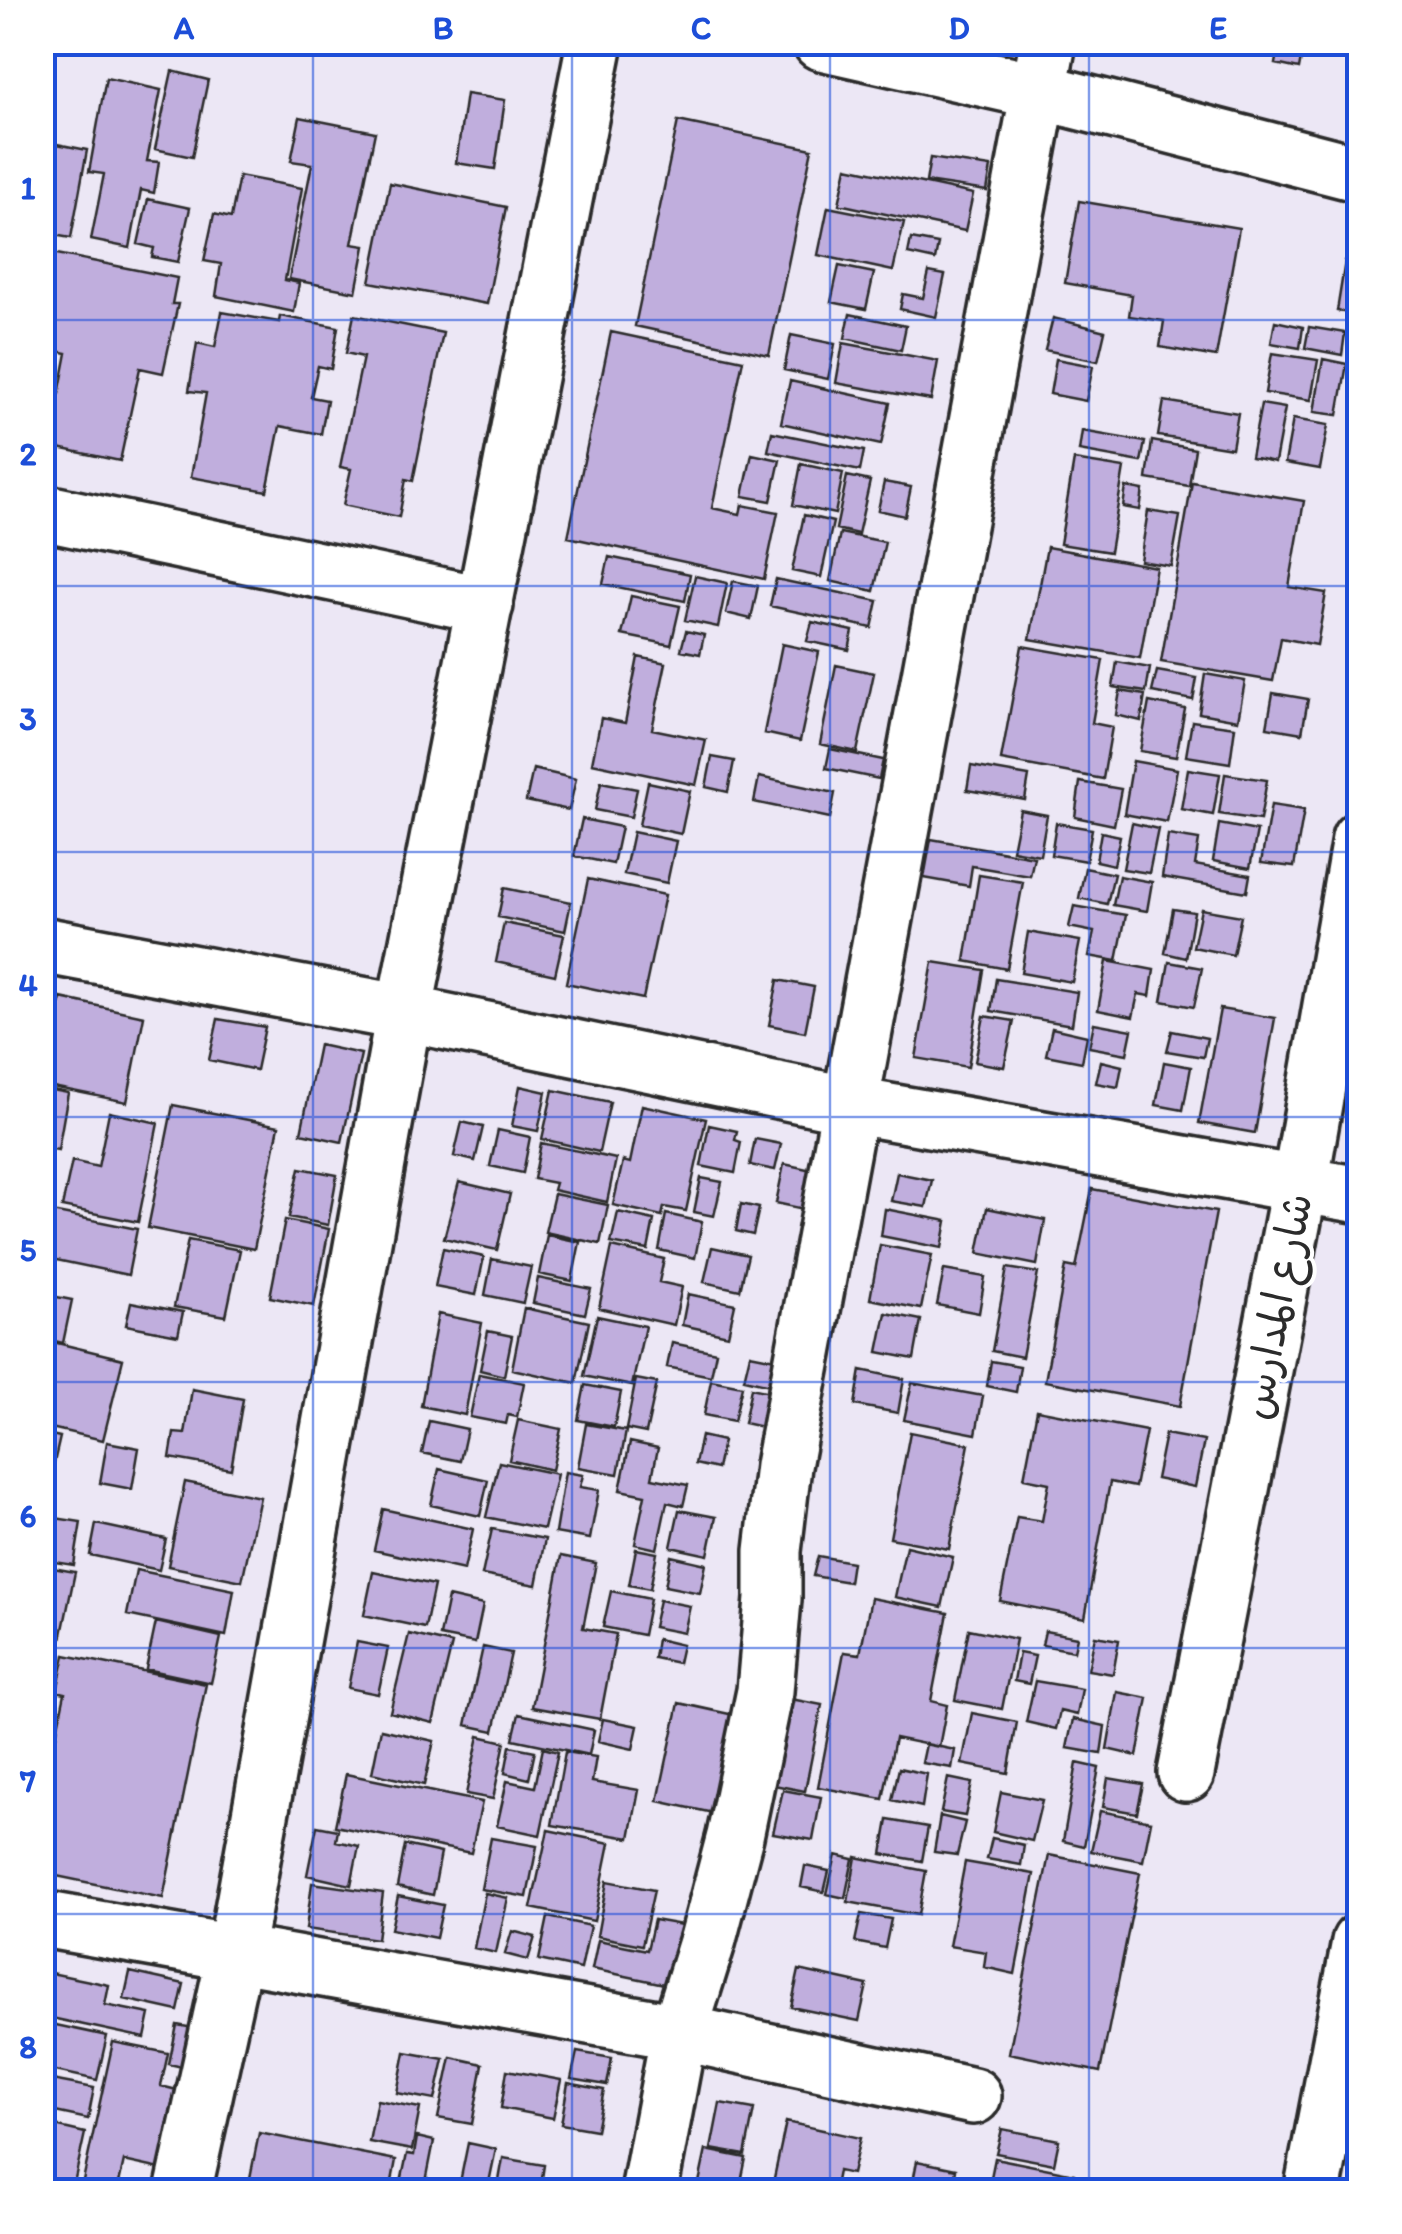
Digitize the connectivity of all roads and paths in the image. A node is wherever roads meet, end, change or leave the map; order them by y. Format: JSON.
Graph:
{"nodes":[{"id":1,"x":595,"y":42,"type":"edge"},
{"id":2,"x":821,"y":42,"type":"edge"},
{"id":3,"x":1044,"y":67,"type":"edge"},
{"id":4,"x":1360,"y":174,"type":"edge"},
{"id":5,"x":42,"y":512,"type":"edge"},
{"id":6,"x":485,"y":605,"type":"junction"},
{"id":7,"x":1360,"y":839,"type":"edge"},
{"id":8,"x":42,"y":945,"type":"edge"},
{"id":9,"x":404,"y":1014,"type":"junction"},
{"id":10,"x":850,"y":1105,"type":"junction"},
{"id":11,"x":1300,"y":1184,"type":"junction"},
{"id":12,"x":1360,"y":1194,"type":"edge"},
{"id":13,"x":1186,"y":1773,"type":"dead end"},
{"id":14,"x":42,"y":1919,"type":"edge"},
{"id":15,"x":1360,"y":1942,"type":"edge"},
{"id":16,"x":235,"y":1954,"type":"junction"},
{"id":17,"x":679,"y":2032,"type":"junction"},
{"id":18,"x":973,"y":2096,"type":"dead end"},
{"id":19,"x":183,"y":2192,"type":"edge"},
{"id":20,"x":649,"y":2192,"type":"edge"},
{"id":21,"x":1312,"y":2192,"type":"edge"}],
"edges":[{"from":1,"to":6,"type":"street"},
{"from":2,"to":3,"type":"street"},
{"from":3,"to":4,"type":"street"},
{"from":3,"to":10,"type":"street"},
{"from":5,"to":6,"type":"street"},
{"from":6,"to":9,"type":"street"},
{"from":7,"to":11,"type":"street","name":"شارع المدارس"},
{"from":8,"to":9,"type":"street"},
{"from":9,"to":10,"type":"street"},
{"from":9,"to":16,"type":"street"},
{"from":10,"to":11,"type":"street"},
{"from":10,"to":17,"type":"street"},
{"from":11,"to":12,"type":"street"},
{"from":11,"to":13,"type":"street","name":"شارع المدارس"},
{"from":14,"to":16,"type":"street"},
{"from":15,"to":21,"type":"street"},
{"from":16,"to":17,"type":"street"},
{"from":16,"to":19,"type":"street"},
{"from":17,"to":18,"type":"street"},
{"from":17,"to":20,"type":"street"}]}
